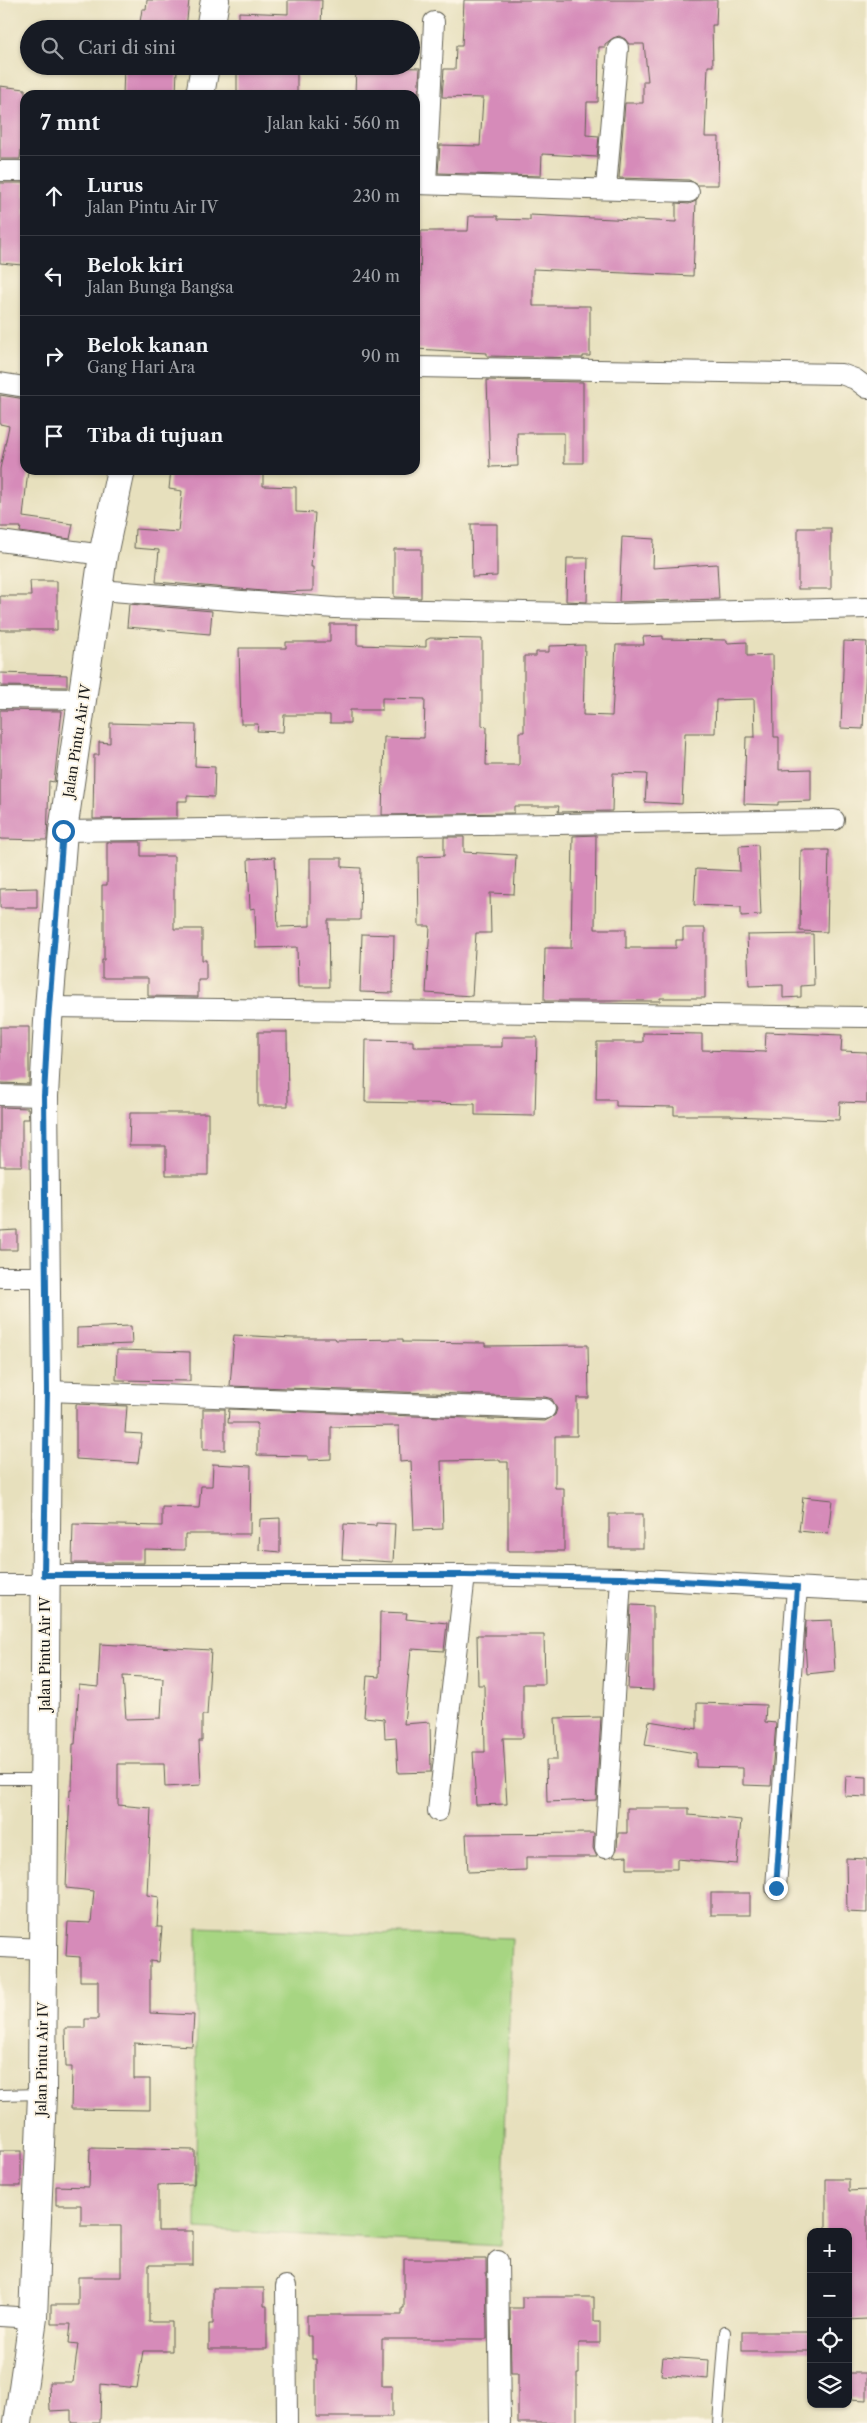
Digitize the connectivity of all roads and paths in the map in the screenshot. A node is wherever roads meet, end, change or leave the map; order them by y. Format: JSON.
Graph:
{"nodes":[{"id":1,"x":215,"y":0,"type":"edge"},
{"id":2,"x":212,"y":20,"type":"edge"},
{"id":3,"x":434,"y":22,"type":"dead end"},
{"id":4,"x":618,"y":48,"type":"dead end"},
{"id":5,"x":203,"y":75,"type":"edge"},
{"id":6,"x":201,"y":90,"type":"edge"},
{"id":7,"x":0,"y":171,"type":"edge"},
{"id":8,"x":20,"y":171,"type":"edge"},
{"id":9,"x":421,"y":184,"type":"edge"},
{"id":10,"x":606,"y":188,"type":"junction"},
{"id":11,"x":689,"y":192,"type":"dead end"},
{"id":12,"x":420,"y":367,"type":"edge"},
{"id":13,"x":0,"y":383,"type":"edge"},
{"id":14,"x":20,"y":387,"type":"edge"},
{"id":15,"x":867,"y":388,"type":"edge"},
{"id":16,"x":120,"y":475,"type":"edge"},
{"id":17,"x":0,"y":541,"type":"edge"},
{"id":18,"x":103,"y":555,"type":"junction"},
{"id":19,"x":99,"y":590,"type":"junction"},
{"id":20,"x":867,"y":608,"type":"edge"},
{"id":21,"x":0,"y":698,"type":"edge"},
{"id":22,"x":83,"y":699,"type":"junction"},
{"id":23,"x":834,"y":820,"type":"dead end"},
{"id":24,"x":63,"y":831,"type":"junction"},
{"id":25,"x":49,"y":1007,"type":"junction"},
{"id":26,"x":867,"y":1016,"type":"edge"},
{"id":27,"x":0,"y":1094,"type":"edge"},
{"id":28,"x":44,"y":1096,"type":"junction"},
{"id":29,"x":0,"y":1277,"type":"edge"},
{"id":30,"x":46,"y":1277,"type":"junction"},
{"id":31,"x":47,"y":1391,"type":"junction"},
{"id":32,"x":545,"y":1408,"type":"dead end"},
{"id":33,"x":465,"y":1575,"type":"junction"},
{"id":34,"x":621,"y":1578,"type":"junction"},
{"id":35,"x":44,"y":1580,"type":"junction"},
{"id":36,"x":0,"y":1585,"type":"edge"},
{"id":37,"x":797,"y":1587,"type":"junction"},
{"id":38,"x":867,"y":1591,"type":"edge"},
{"id":39,"x":0,"y":1779,"type":"edge"},
{"id":40,"x":44,"y":1779,"type":"junction"},
{"id":41,"x":438,"y":1811,"type":"dead end"},
{"id":42,"x":605,"y":1848,"type":"dead end"},
{"id":43,"x":776,"y":1888,"type":"dead end"},
{"id":44,"x":0,"y":1948,"type":"edge"},
{"id":45,"x":44,"y":1949,"type":"junction"},
{"id":46,"x":42,"y":2094,"type":"junction"},
{"id":47,"x":0,"y":2095,"type":"edge"},
{"id":48,"x":498,"y":2261,"type":"dead end"},
{"id":49,"x":286,"y":2286,"type":"dead end"},
{"id":50,"x":0,"y":2316,"type":"edge"},
{"id":51,"x":33,"y":2318,"type":"junction"},
{"id":52,"x":725,"y":2332,"type":"dead end"},
{"id":53,"x":18,"y":2423,"type":"edge"},
{"id":54,"x":287,"y":2423,"type":"edge"},
{"id":55,"x":500,"y":2423,"type":"edge"},
{"id":56,"x":718,"y":2423,"type":"edge"}],
"edges":[{"from":1,"to":2,"type":"main road"},
{"from":3,"to":9,"type":"street"},
{"from":4,"to":10,"type":"street"},
{"from":5,"to":6,"type":"main road"},
{"from":7,"to":8,"type":"street"},
{"from":9,"to":10,"type":"street"},
{"from":10,"to":11,"type":"street"},
{"from":12,"to":15,"type":"street"},
{"from":13,"to":14,"type":"street"},
{"from":16,"to":18,"type":"main road","name":"Jalan Pintu Air IV"},
{"from":17,"to":18,"type":"street"},
{"from":18,"to":19,"type":"main road","name":"Jalan Pintu Air IV"},
{"from":19,"to":20,"type":"street"},
{"from":19,"to":22,"type":"main road","name":"Jalan Pintu Air IV"},
{"from":21,"to":22,"type":"street"},
{"from":22,"to":24,"type":"main road","name":"Jalan Pintu Air IV"},
{"from":23,"to":24,"type":"street"},
{"from":24,"to":25,"type":"main road","name":"Jalan Pintu Air IV"},
{"from":25,"to":26,"type":"street"},
{"from":25,"to":28,"type":"main road","name":"Jalan Pintu Air IV"},
{"from":27,"to":28,"type":"street"},
{"from":28,"to":30,"type":"main road","name":"Jalan Pintu Air IV"},
{"from":29,"to":30,"type":"street"},
{"from":30,"to":31,"type":"main road","name":"Jalan Pintu Air IV"},
{"from":31,"to":32,"type":"street"},
{"from":31,"to":35,"type":"main road","name":"Jalan Pintu Air IV"},
{"from":33,"to":34,"type":"street"},
{"from":33,"to":35,"type":"street"},
{"from":33,"to":41,"type":"street"},
{"from":34,"to":37,"type":"street"},
{"from":34,"to":42,"type":"street"},
{"from":35,"to":36,"type":"street"},
{"from":35,"to":40,"type":"main road","name":"Jalan Pintu Air IV"},
{"from":37,"to":38,"type":"street"},
{"from":37,"to":43,"type":"street"},
{"from":39,"to":40,"type":"lane"},
{"from":40,"to":45,"type":"main road","name":"Jalan Pintu Air IV"},
{"from":44,"to":45,"type":"street"},
{"from":45,"to":46,"type":"main road","name":"Jalan Pintu Air IV"},
{"from":46,"to":47,"type":"lane"},
{"from":46,"to":51,"type":"main road","name":"Jalan Pintu Air IV"},
{"from":48,"to":55,"type":"street"},
{"from":49,"to":54,"type":"street"},
{"from":50,"to":51,"type":"street"},
{"from":51,"to":53,"type":"main road","name":"Jalan Pintu Air IV"},
{"from":52,"to":56,"type":"lane"}]}
